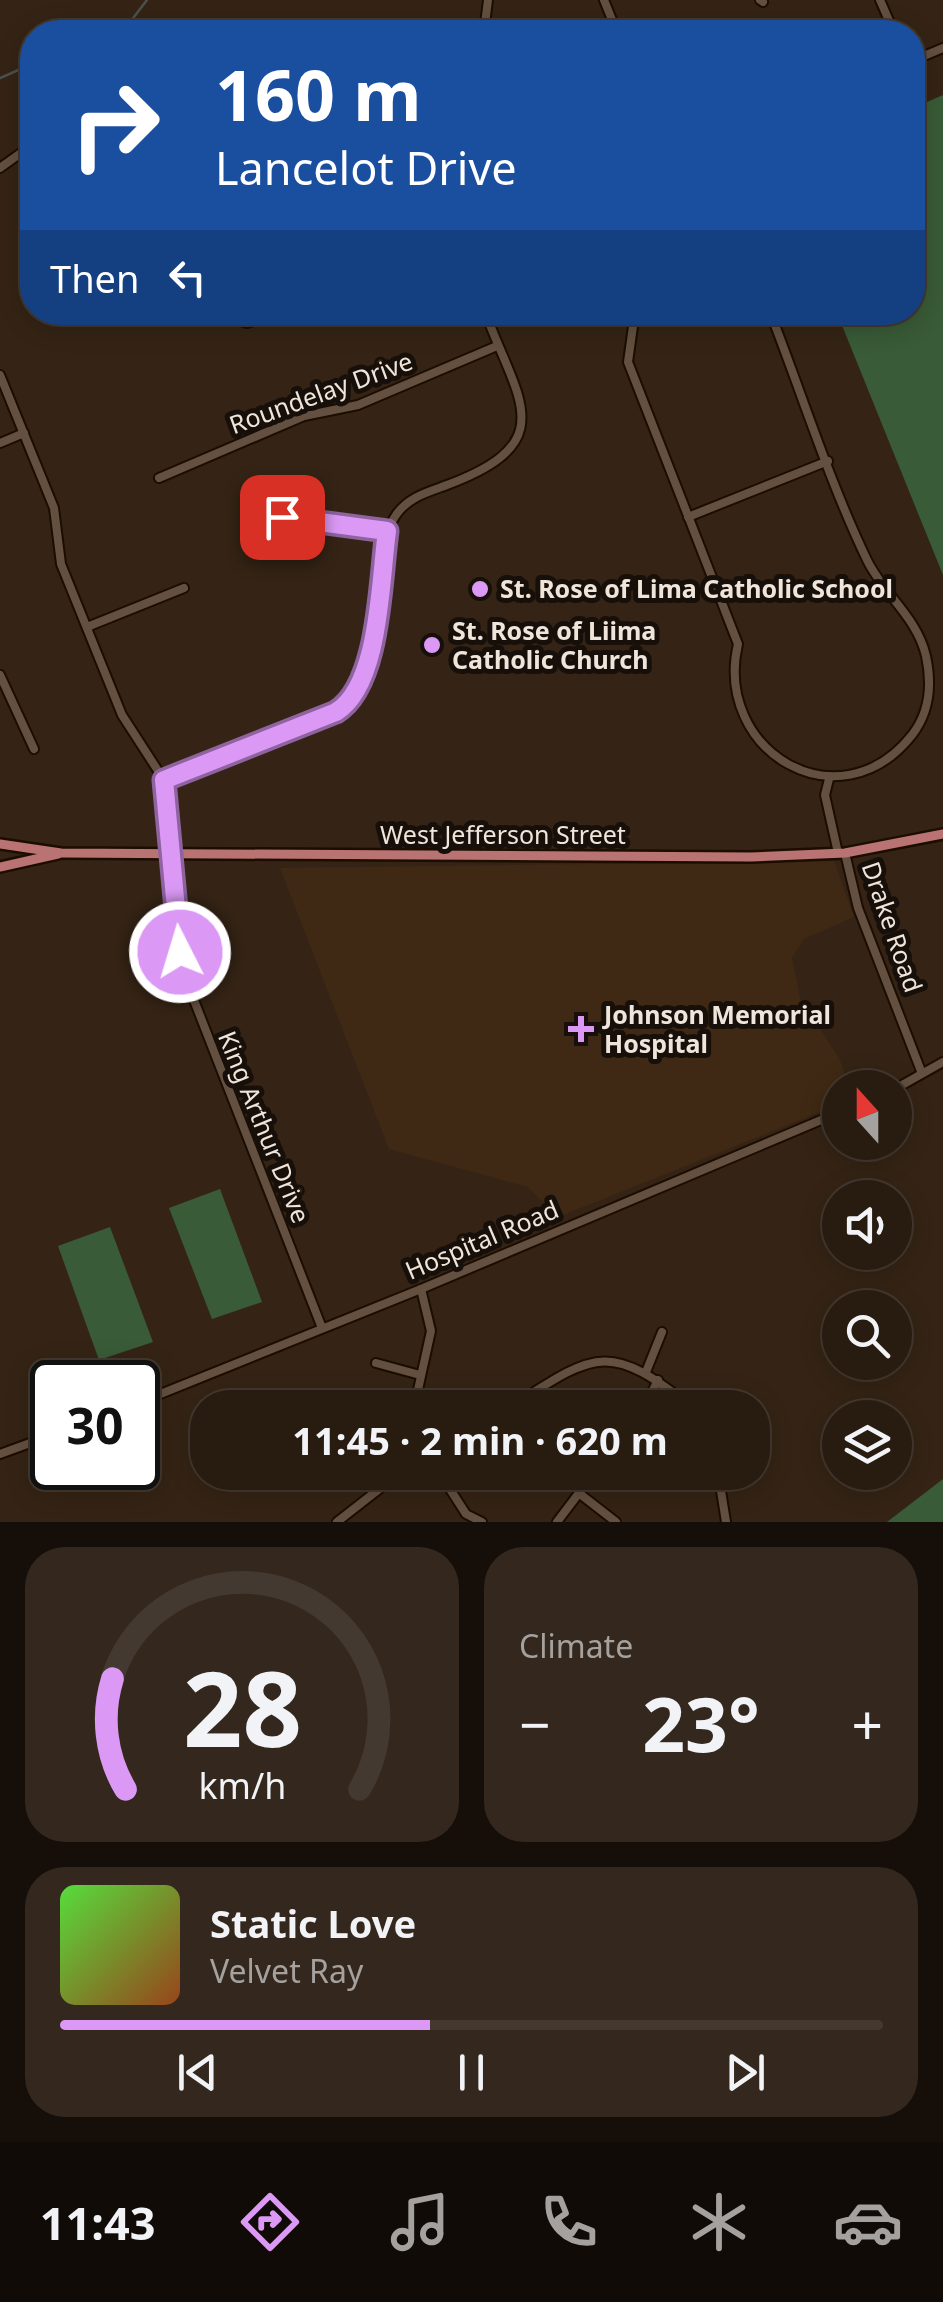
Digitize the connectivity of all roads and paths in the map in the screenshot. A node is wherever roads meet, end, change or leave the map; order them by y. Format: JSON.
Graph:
{"nodes":[{"id":1,"x":490,"y":325,"type":"edge"},
{"id":2,"x":632,"y":325,"type":"edge"},
{"id":3,"x":775,"y":325,"type":"edge"},
{"id":4,"x":497,"y":346,"type":"junction"},
{"id":5,"x":0,"y":375,"type":"edge"},
{"id":6,"x":24,"y":433,"type":"junction"},
{"id":7,"x":520,"y":434,"type":"junction"},
{"id":8,"x":532,"y":438,"type":"dead end"},
{"id":9,"x":0,"y":443,"type":"edge"},
{"id":10,"x":828,"y":461,"type":"junction"},
{"id":11,"x":159,"y":478,"type":"dead end"},
{"id":12,"x":688,"y":517,"type":"junction"},
{"id":13,"x":284,"y":518,"type":"dead end"},
{"id":14,"x":387,"y":531,"type":"junction"},
{"id":15,"x":184,"y":588,"type":"dead end"},
{"id":16,"x":86,"y":627,"type":"junction"},
{"id":17,"x":0,"y":675,"type":"edge"},
{"id":18,"x":34,"y":749,"type":"dead end"},
{"id":19,"x":828,"y":779,"type":"junction"},
{"id":20,"x":164,"y":780,"type":"junction"},
{"id":21,"x":943,"y":834,"type":"edge"},
{"id":22,"x":0,"y":846,"type":"edge"},
{"id":23,"x":61,"y":853,"type":"junction"},
{"id":24,"x":842,"y":853,"type":"junction"},
{"id":25,"x":171,"y":854,"type":"junction"},
{"id":26,"x":0,"y":858,"type":"edge"},
{"id":27,"x":0,"y":866,"type":"edge"},
{"id":28,"x":943,"y":1062,"type":"edge"},
{"id":29,"x":921,"y":1071,"type":"junction"},
{"id":30,"x":912,"y":1077,"type":"edge"},
{"id":31,"x":822,"y":1120,"type":"edge"},
{"id":32,"x":421,"y":1289,"type":"junction"},
{"id":33,"x":322,"y":1328,"type":"junction"},
{"id":34,"x":662,"y":1332,"type":"dead end"},
{"id":35,"x":376,"y":1363,"type":"dead end"},
{"id":36,"x":646,"y":1372,"type":"junction"},
{"id":37,"x":420,"y":1375,"type":"junction"},
{"id":38,"x":658,"y":1380,"type":"junction"},
{"id":39,"x":417,"y":1390,"type":"edge"},
{"id":40,"x":537,"y":1390,"type":"edge"},
{"id":41,"x":653,"y":1390,"type":"edge"},
{"id":42,"x":671,"y":1390,"type":"edge"},
{"id":43,"x":160,"y":1394,"type":"edge"},
{"id":44,"x":30,"y":1443,"type":"edge"},
{"id":45,"x":0,"y":1454,"type":"edge"},
{"id":46,"x":377,"y":1490,"type":"edge"},
{"id":47,"x":451,"y":1490,"type":"edge"},
{"id":48,"x":583,"y":1490,"type":"edge"},
{"id":49,"x":721,"y":1490,"type":"edge"},
{"id":50,"x":580,"y":1494,"type":"junction"},
{"id":51,"x":337,"y":1522,"type":"edge"},
{"id":52,"x":482,"y":1522,"type":"edge"},
{"id":53,"x":557,"y":1522,"type":"edge"},
{"id":54,"x":616,"y":1522,"type":"edge"},
{"id":55,"x":726,"y":1522,"type":"edge"}],
"edges":[{"from":1,"to":4,"type":"street"},
{"from":2,"to":12,"type":"street"},
{"from":3,"to":10,"type":"street"},
{"from":4,"to":7,"type":"street"},
{"from":4,"to":11,"type":"street","name":"Roundelay Drive"},
{"from":5,"to":6,"type":"street","name":"King Arthur Drive"},
{"from":6,"to":9,"type":"street"},
{"from":6,"to":16,"type":"street","name":"King Arthur Drive"},
{"from":7,"to":8,"type":"street"},
{"from":7,"to":14,"type":"street"},
{"from":10,"to":12,"type":"street"},
{"from":10,"to":19,"type":"street"},
{"from":12,"to":19,"type":"street"},
{"from":13,"to":14,"type":"street"},
{"from":14,"to":20,"type":"street"},
{"from":15,"to":16,"type":"street"},
{"from":16,"to":20,"type":"street","name":"King Arthur Drive"},
{"from":17,"to":18,"type":"street"},
{"from":19,"to":24,"type":"street","name":"Drake Road"},
{"from":20,"to":25,"type":"street","name":"King Arthur Drive"},
{"from":21,"to":24,"type":"main road","name":"West Jefferson Street"},
{"from":22,"to":23,"type":"main road","name":"West Jefferson Street"},
{"from":22,"to":26,"type":"main road"},
{"from":23,"to":25,"type":"main road","name":"West Jefferson Street"},
{"from":23,"to":27,"type":"main road","name":"West Jefferson Street"},
{"from":24,"to":25,"type":"main road","name":"West Jefferson Street"},
{"from":24,"to":29,"type":"street","name":"Drake Road"},
{"from":25,"to":33,"type":"street","name":"King Arthur Drive"},
{"from":28,"to":29,"type":"street"},
{"from":29,"to":30,"type":"street"},
{"from":31,"to":32,"type":"street","name":"Hospital Road"},
{"from":32,"to":33,"type":"street","name":"Hospital Road"},
{"from":32,"to":37,"type":"street"},
{"from":33,"to":43,"type":"street","name":"Hospital Road"},
{"from":34,"to":36,"type":"street"},
{"from":35,"to":37,"type":"street"},
{"from":36,"to":38,"type":"street"},
{"from":36,"to":40,"type":"street"},
{"from":37,"to":39,"type":"street"},
{"from":38,"to":41,"type":"street"},
{"from":38,"to":42,"type":"street"},
{"from":44,"to":45,"type":"street"},
{"from":46,"to":51,"type":"street"},
{"from":47,"to":52,"type":"street"},
{"from":48,"to":50,"type":"street"},
{"from":49,"to":55,"type":"street"},
{"from":50,"to":53,"type":"street"},
{"from":50,"to":54,"type":"street"}]}
